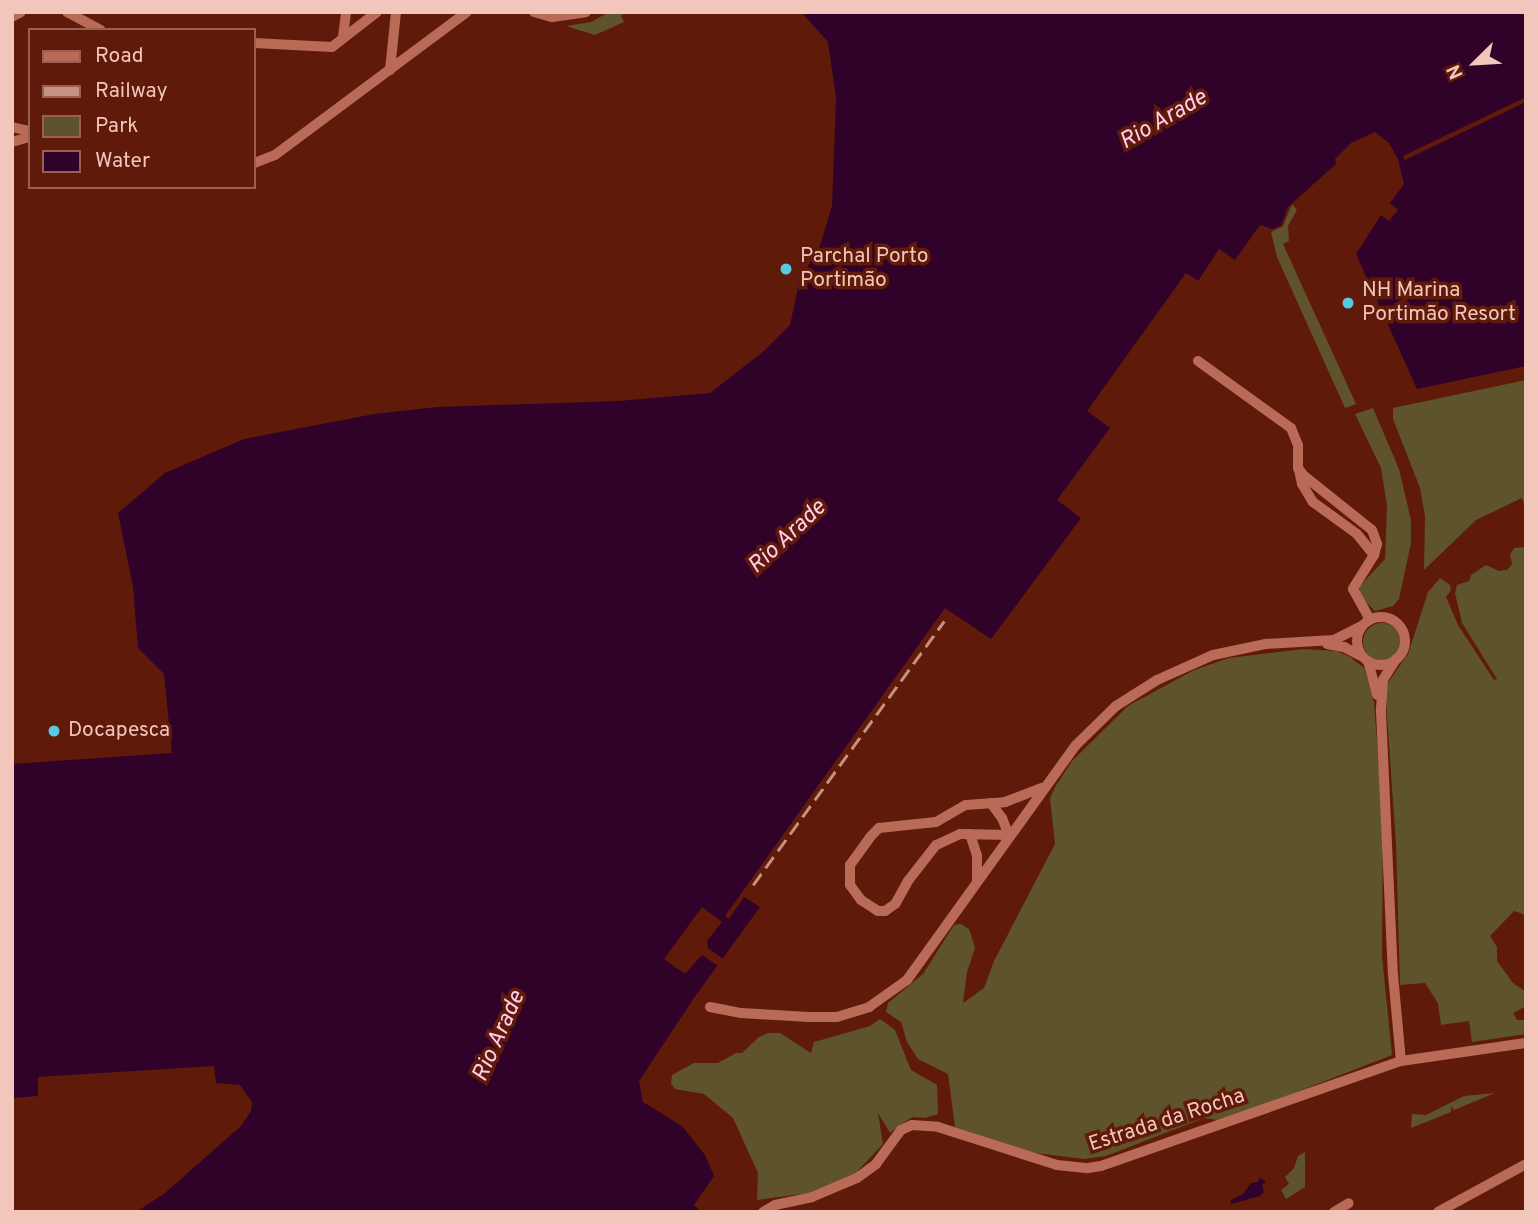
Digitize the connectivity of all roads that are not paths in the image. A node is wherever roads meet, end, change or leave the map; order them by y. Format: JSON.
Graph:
{"nodes":[{"id":1,"x":21,"y":12,"type":"edge"},
{"id":2,"x":67,"y":12,"type":"edge"},
{"id":3,"x":346,"y":12,"type":"edge"},
{"id":4,"x":377,"y":12,"type":"edge"},
{"id":5,"x":396,"y":12,"type":"edge"},
{"id":6,"x":467,"y":12,"type":"edge"},
{"id":7,"x":534,"y":12,"type":"edge"},
{"id":8,"x":586,"y":12,"type":"edge"},
{"id":9,"x":82,"y":16,"type":"edge"},
{"id":10,"x":12,"y":17,"type":"edge"},
{"id":11,"x":98,"y":28,"type":"edge"},
{"id":12,"x":343,"y":37,"type":"junction"},
{"id":13,"x":256,"y":43,"type":"edge"},
{"id":14,"x":390,"y":70,"type":"junction"},
{"id":15,"x":256,"y":162,"type":"edge"},
{"id":16,"x":1198,"y":361,"type":"dead end"},
{"id":17,"x":1366,"y":623,"type":"junction"},
{"id":18,"x":1307,"y":642,"type":"junction"},
{"id":19,"x":1366,"y":659,"type":"junction"},
{"id":20,"x":1396,"y":659,"type":"junction"},
{"id":21,"x":1381,"y":712,"type":"junction"},
{"id":22,"x":1047,"y":785,"type":"junction"},
{"id":23,"x":991,"y":803,"type":"junction"},
{"id":24,"x":970,"y":834,"type":"junction"},
{"id":25,"x":1009,"y":835,"type":"junction"},
{"id":26,"x":977,"y":881,"type":"junction"},
{"id":27,"x":710,"y":1007,"type":"dead end"},
{"id":28,"x":1526,"y":1043,"type":"edge"},
{"id":29,"x":1401,"y":1061,"type":"junction"},
{"id":30,"x":1526,"y":1164,"type":"edge"},
{"id":31,"x":1349,"y":1203,"type":"dead end"},
{"id":32,"x":763,"y":1212,"type":"edge"},
{"id":33,"x":1334,"y":1212,"type":"edge"},
{"id":34,"x":1438,"y":1212,"type":"edge"}],
"edges":[{"from":1,"to":10,"type":"street"},
{"from":2,"to":9,"type":"street"},
{"from":3,"to":12,"type":"street"},
{"from":4,"to":12,"type":"street"},
{"from":5,"to":14,"type":"street"},
{"from":6,"to":14,"type":"street"},
{"from":7,"to":8,"type":"street"},
{"from":9,"to":11,"type":"street"},
{"from":12,"to":13,"type":"street"},
{"from":14,"to":15,"type":"street"},
{"from":16,"to":17,"type":"street"},
{"from":17,"to":18,"type":"street"},
{"from":17,"to":19,"type":"street"},
{"from":17,"to":20,"type":"street"},
{"from":18,"to":19,"type":"street"},
{"from":18,"to":22,"type":"street"},
{"from":19,"to":20,"type":"street"},
{"from":19,"to":21,"type":"street"},
{"from":20,"to":21,"type":"street"},
{"from":21,"to":29,"type":"street"},
{"from":22,"to":23,"type":"street"},
{"from":22,"to":25,"type":"street"},
{"from":23,"to":24,"type":"street"},
{"from":23,"to":25,"type":"street"},
{"from":24,"to":25,"type":"street"},
{"from":24,"to":26,"type":"street"},
{"from":25,"to":26,"type":"street"},
{"from":26,"to":27,"type":"street"},
{"from":28,"to":29,"type":"street","name":"Estrada da Rocha"},
{"from":29,"to":32,"type":"street","name":"Estrada da Rocha"},
{"from":30,"to":34,"type":"street"},
{"from":31,"to":33,"type":"street"}]}
